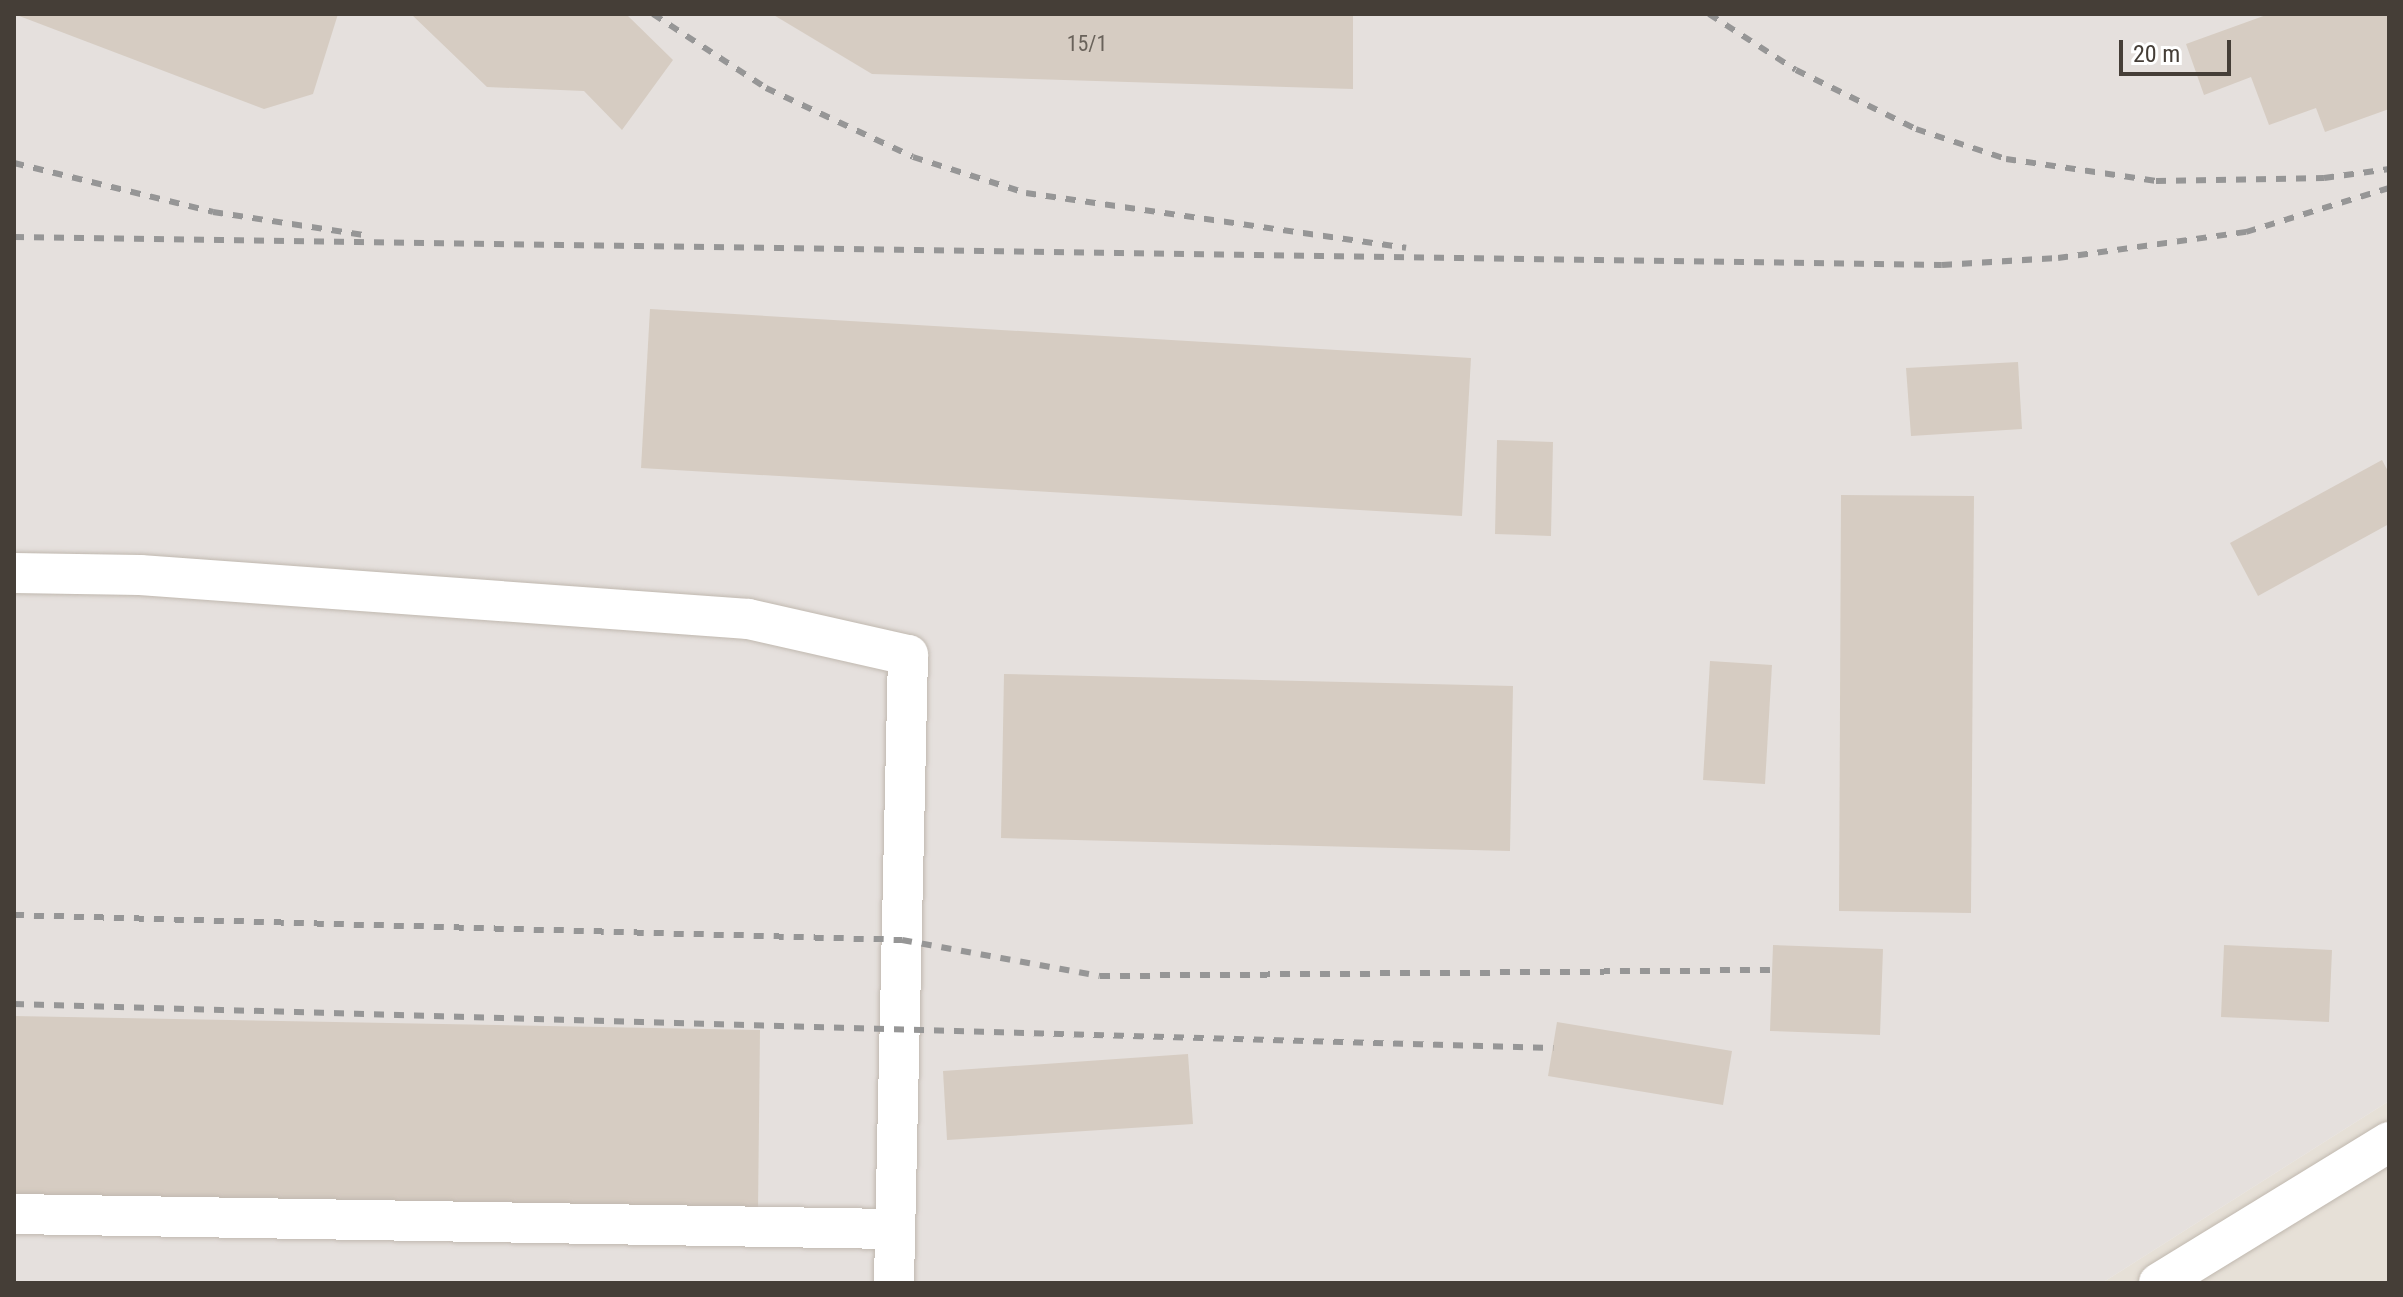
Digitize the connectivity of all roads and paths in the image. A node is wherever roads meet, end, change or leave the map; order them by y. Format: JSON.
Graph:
{"nodes":[{"id":1,"x":14,"y":573,"type":"edge"},
{"id":2,"x":2389,"y":1142,"type":"edge"},
{"id":3,"x":14,"y":1214,"type":"edge"},
{"id":4,"x":895,"y":1229,"type":"junction"},
{"id":5,"x":894,"y":1283,"type":"edge"},
{"id":6,"x":2159,"y":1283,"type":"edge"}],
"edges":[{"from":1,"to":4,"type":"lane"},
{"from":2,"to":6,"type":"lane"},
{"from":3,"to":4,"type":"lane"},
{"from":4,"to":5,"type":"lane"}]}
